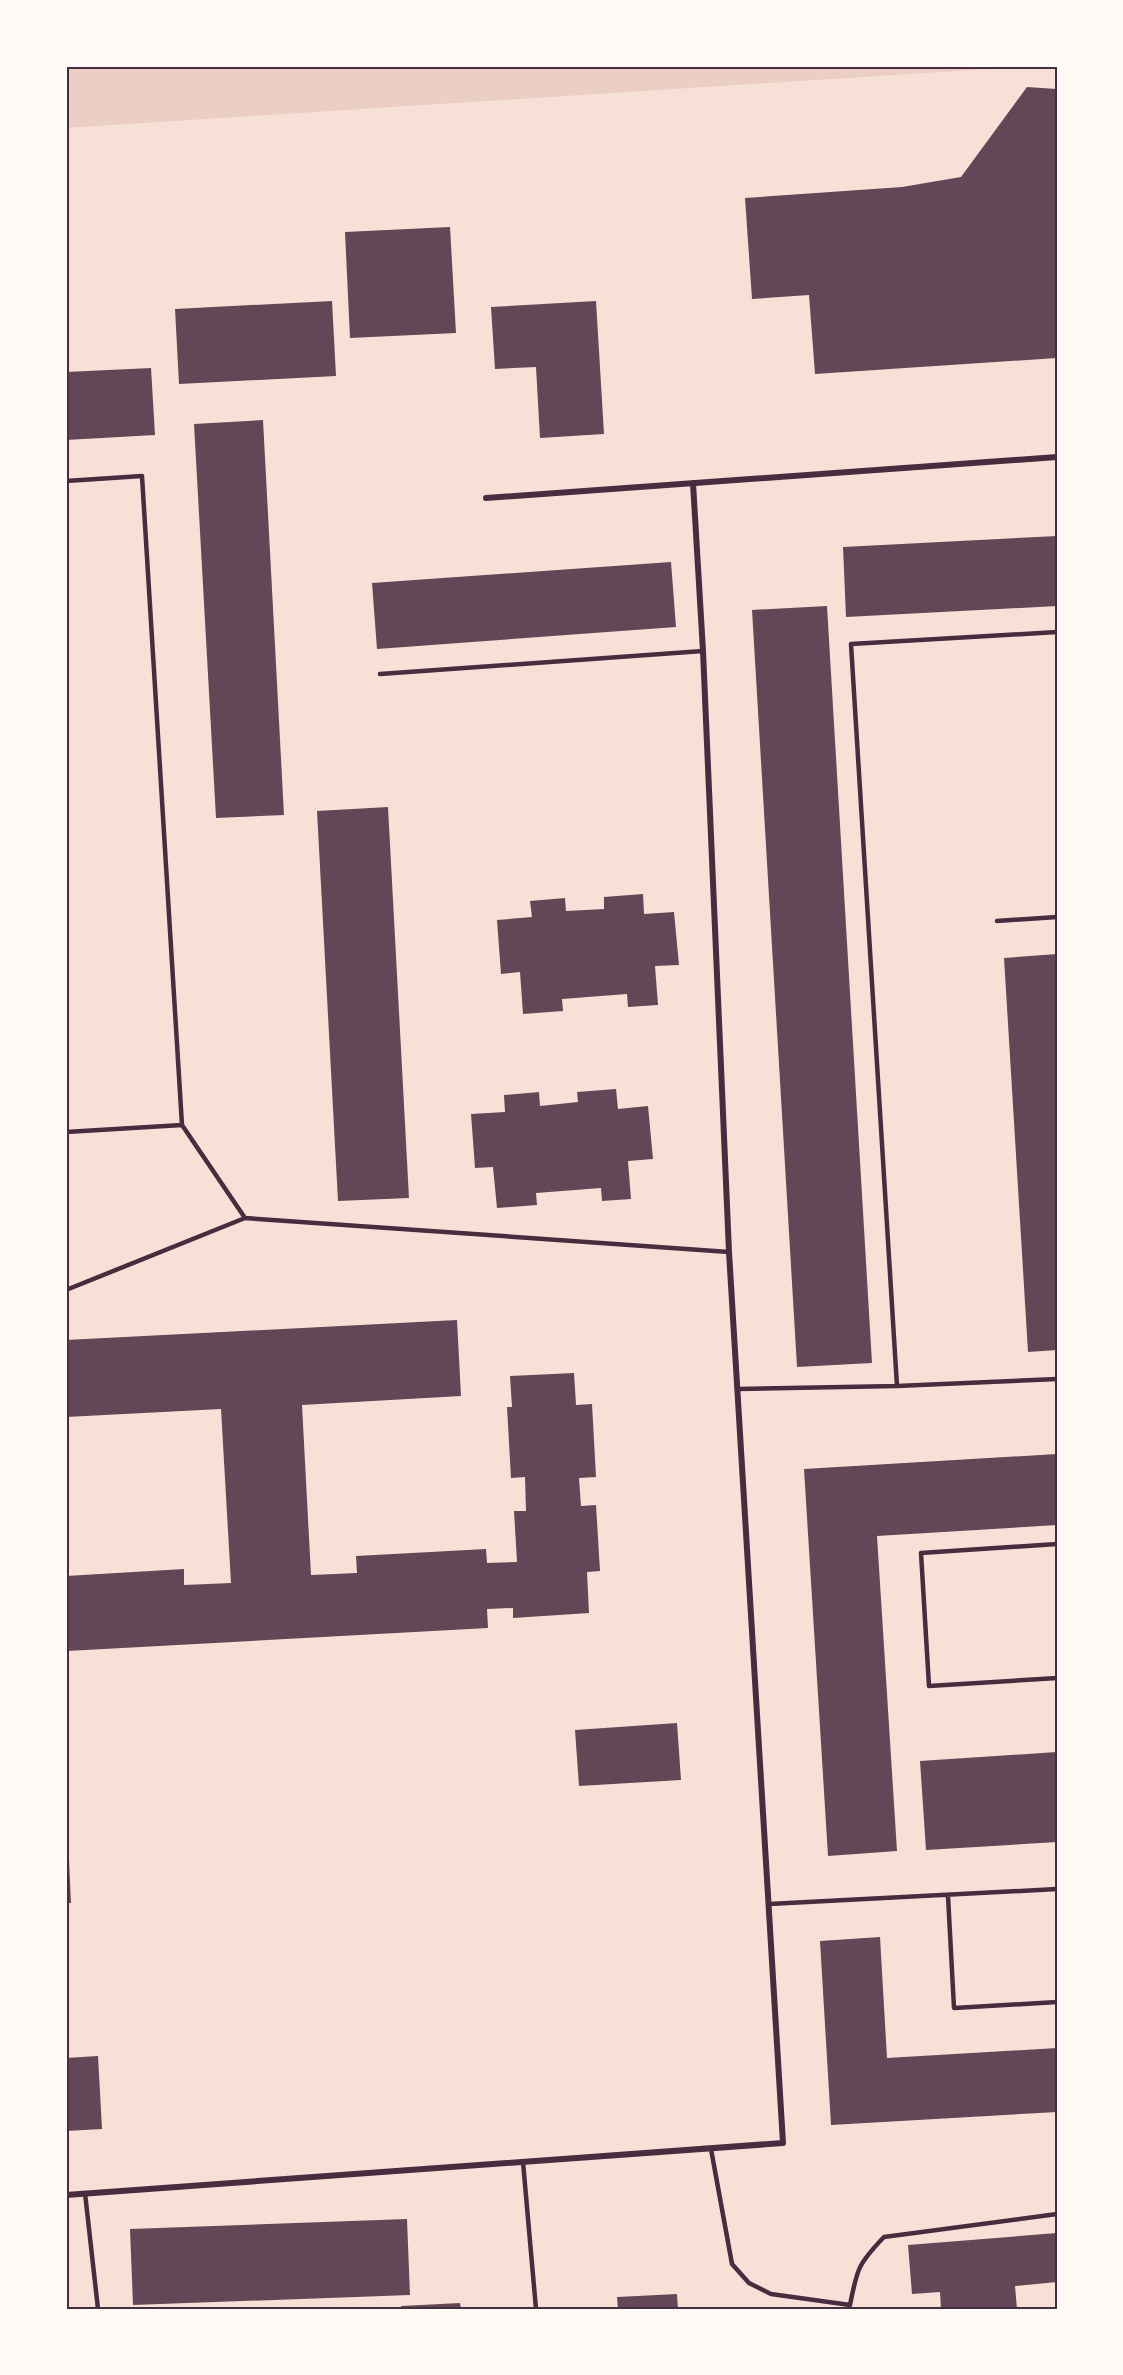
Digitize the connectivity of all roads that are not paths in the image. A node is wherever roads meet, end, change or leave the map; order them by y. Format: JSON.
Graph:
{"nodes":[{"id":1,"x":1057,"y":457,"type":"edge"},
{"id":2,"x":66,"y":481,"type":"edge"},
{"id":3,"x":693,"y":483,"type":"junction"},
{"id":4,"x":486,"y":498,"type":"dead end"},
{"id":5,"x":1057,"y":632,"type":"edge"},
{"id":6,"x":703,"y":651,"type":"junction"},
{"id":7,"x":380,"y":674,"type":"dead end"},
{"id":8,"x":1057,"y":917,"type":"edge"},
{"id":9,"x":997,"y":921,"type":"dead end"},
{"id":10,"x":182,"y":1125,"type":"junction"},
{"id":11,"x":66,"y":1132,"type":"edge"},
{"id":12,"x":245,"y":1218,"type":"junction"},
{"id":13,"x":729,"y":1252,"type":"junction"},
{"id":14,"x":66,"y":1290,"type":"edge"},
{"id":15,"x":1057,"y":1379,"type":"edge"},
{"id":16,"x":897,"y":1386,"type":"junction"},
{"id":17,"x":738,"y":1389,"type":"junction"},
{"id":18,"x":1057,"y":1544,"type":"edge"},
{"id":19,"x":1057,"y":1678,"type":"edge"},
{"id":20,"x":1057,"y":1889,"type":"edge"},
{"id":21,"x":948,"y":1896,"type":"junction"},
{"id":22,"x":769,"y":1904,"type":"junction"},
{"id":23,"x":1057,"y":2002,"type":"edge"},
{"id":24,"x":711,"y":2149,"type":"junction"},
{"id":25,"x":523,"y":2162,"type":"junction"},
{"id":26,"x":85,"y":2193,"type":"junction"},
{"id":27,"x":66,"y":2194,"type":"edge"},
{"id":28,"x":1057,"y":2214,"type":"edge"},
{"id":29,"x":851,"y":2307,"type":"edge"},
{"id":30,"x":98,"y":2309,"type":"edge"},
{"id":31,"x":536,"y":2309,"type":"edge"}],
"edges":[{"from":1,"to":3,"type":"street"},
{"from":2,"to":10,"type":"lane"},
{"from":3,"to":4,"type":"street"},
{"from":3,"to":6,"type":"street"},
{"from":5,"to":16,"type":"lane"},
{"from":6,"to":7,"type":"lane"},
{"from":6,"to":13,"type":"street"},
{"from":8,"to":9,"type":"lane"},
{"from":10,"to":11,"type":"lane"},
{"from":10,"to":12,"type":"lane"},
{"from":12,"to":13,"type":"lane"},
{"from":12,"to":14,"type":"lane"},
{"from":13,"to":17,"type":"street"},
{"from":15,"to":16,"type":"lane"},
{"from":16,"to":17,"type":"lane"},
{"from":17,"to":22,"type":"street"},
{"from":18,"to":19,"type":"lane"},
{"from":20,"to":21,"type":"lane"},
{"from":21,"to":22,"type":"lane"},
{"from":21,"to":23,"type":"lane"},
{"from":22,"to":24,"type":"street"},
{"from":24,"to":25,"type":"street"},
{"from":24,"to":29,"type":"lane"},
{"from":25,"to":26,"type":"street"},
{"from":25,"to":31,"type":"lane"},
{"from":26,"to":27,"type":"street"},
{"from":26,"to":30,"type":"lane"},
{"from":28,"to":29,"type":"lane"}]}
